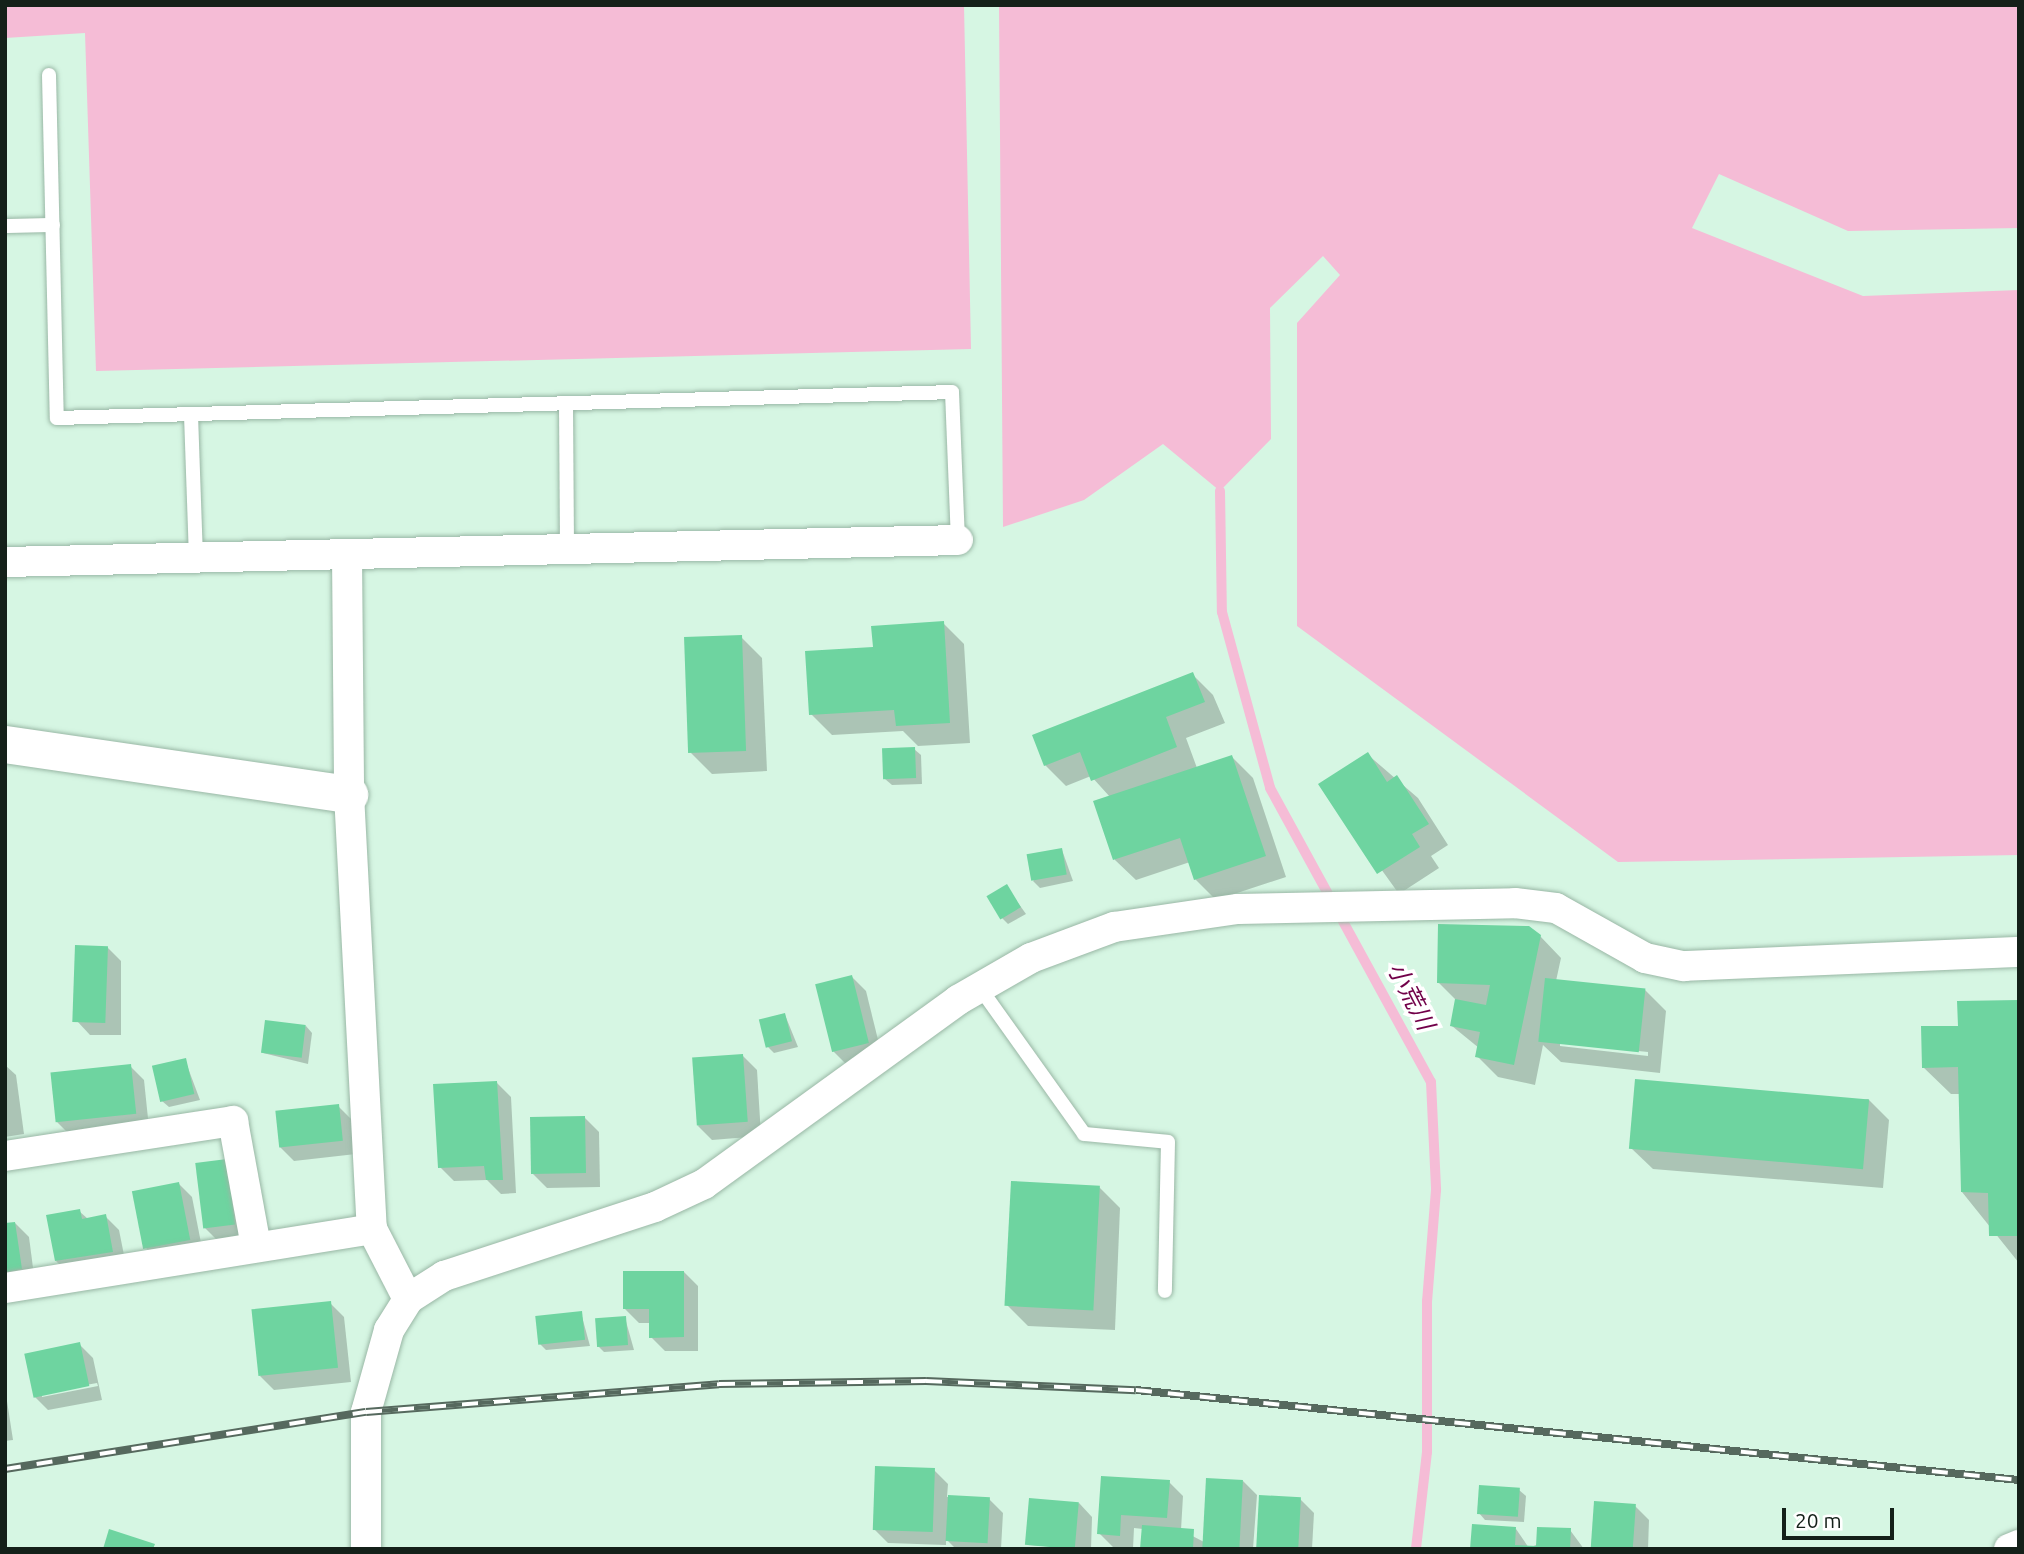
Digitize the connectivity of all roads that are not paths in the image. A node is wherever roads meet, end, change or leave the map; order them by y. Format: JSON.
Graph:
{"nodes":[{"id":1,"x":49,"y":75,"type":"dead end"},
{"id":2,"x":53,"y":225,"type":"junction"},
{"id":3,"x":5,"y":226,"type":"edge"},
{"id":4,"x":566,"y":404,"type":"junction"},
{"id":5,"x":191,"y":415,"type":"junction"},
{"id":6,"x":958,"y":540,"type":"joint"},
{"id":7,"x":567,"y":549,"type":"junction"},
{"id":8,"x":347,"y":554,"type":"junction"},
{"id":9,"x":196,"y":557,"type":"junction"},
{"id":10,"x":5,"y":562,"type":"edge"},
{"id":11,"x":5,"y":744,"type":"edge"},
{"id":12,"x":349,"y":794,"type":"junction"},
{"id":13,"x":2019,"y":952,"type":"edge"},
{"id":14,"x":980,"y":988,"type":"junction"},
{"id":15,"x":5,"y":1156,"type":"edge"},
{"id":16,"x":372,"y":1229,"type":"junction"},
{"id":17,"x":256,"y":1246,"type":"junction"},
{"id":18,"x":5,"y":1288,"type":"edge"},
{"id":19,"x":1165,"y":1291,"type":"dead end"},
{"id":20,"x":408,"y":1299,"type":"junction"},
{"id":21,"x":2019,"y":1545,"type":"edge"},
{"id":22,"x":366,"y":1549,"type":"edge"},
{"id":23,"x":2009,"y":1549,"type":"edge"}],
"edges":[{"from":1,"to":2,"type":"lane"},
{"from":2,"to":3,"type":"lane"},
{"from":2,"to":5,"type":"lane"},
{"from":4,"to":5,"type":"lane"},
{"from":4,"to":6,"type":"lane"},
{"from":4,"to":7,"type":"lane"},
{"from":5,"to":9,"type":"lane"},
{"from":6,"to":7,"type":"street"},
{"from":7,"to":8,"type":"street"},
{"from":8,"to":9,"type":"street"},
{"from":8,"to":12,"type":"street"},
{"from":9,"to":10,"type":"street"},
{"from":11,"to":12,"type":"street"},
{"from":12,"to":16,"type":"street"},
{"from":13,"to":14,"type":"street"},
{"from":14,"to":19,"type":"lane"},
{"from":14,"to":20,"type":"street"},
{"from":15,"to":17,"type":"street"},
{"from":16,"to":17,"type":"street"},
{"from":16,"to":20,"type":"street"},
{"from":17,"to":18,"type":"street"},
{"from":20,"to":22,"type":"street"},
{"from":21,"to":23,"type":"street"}]}
